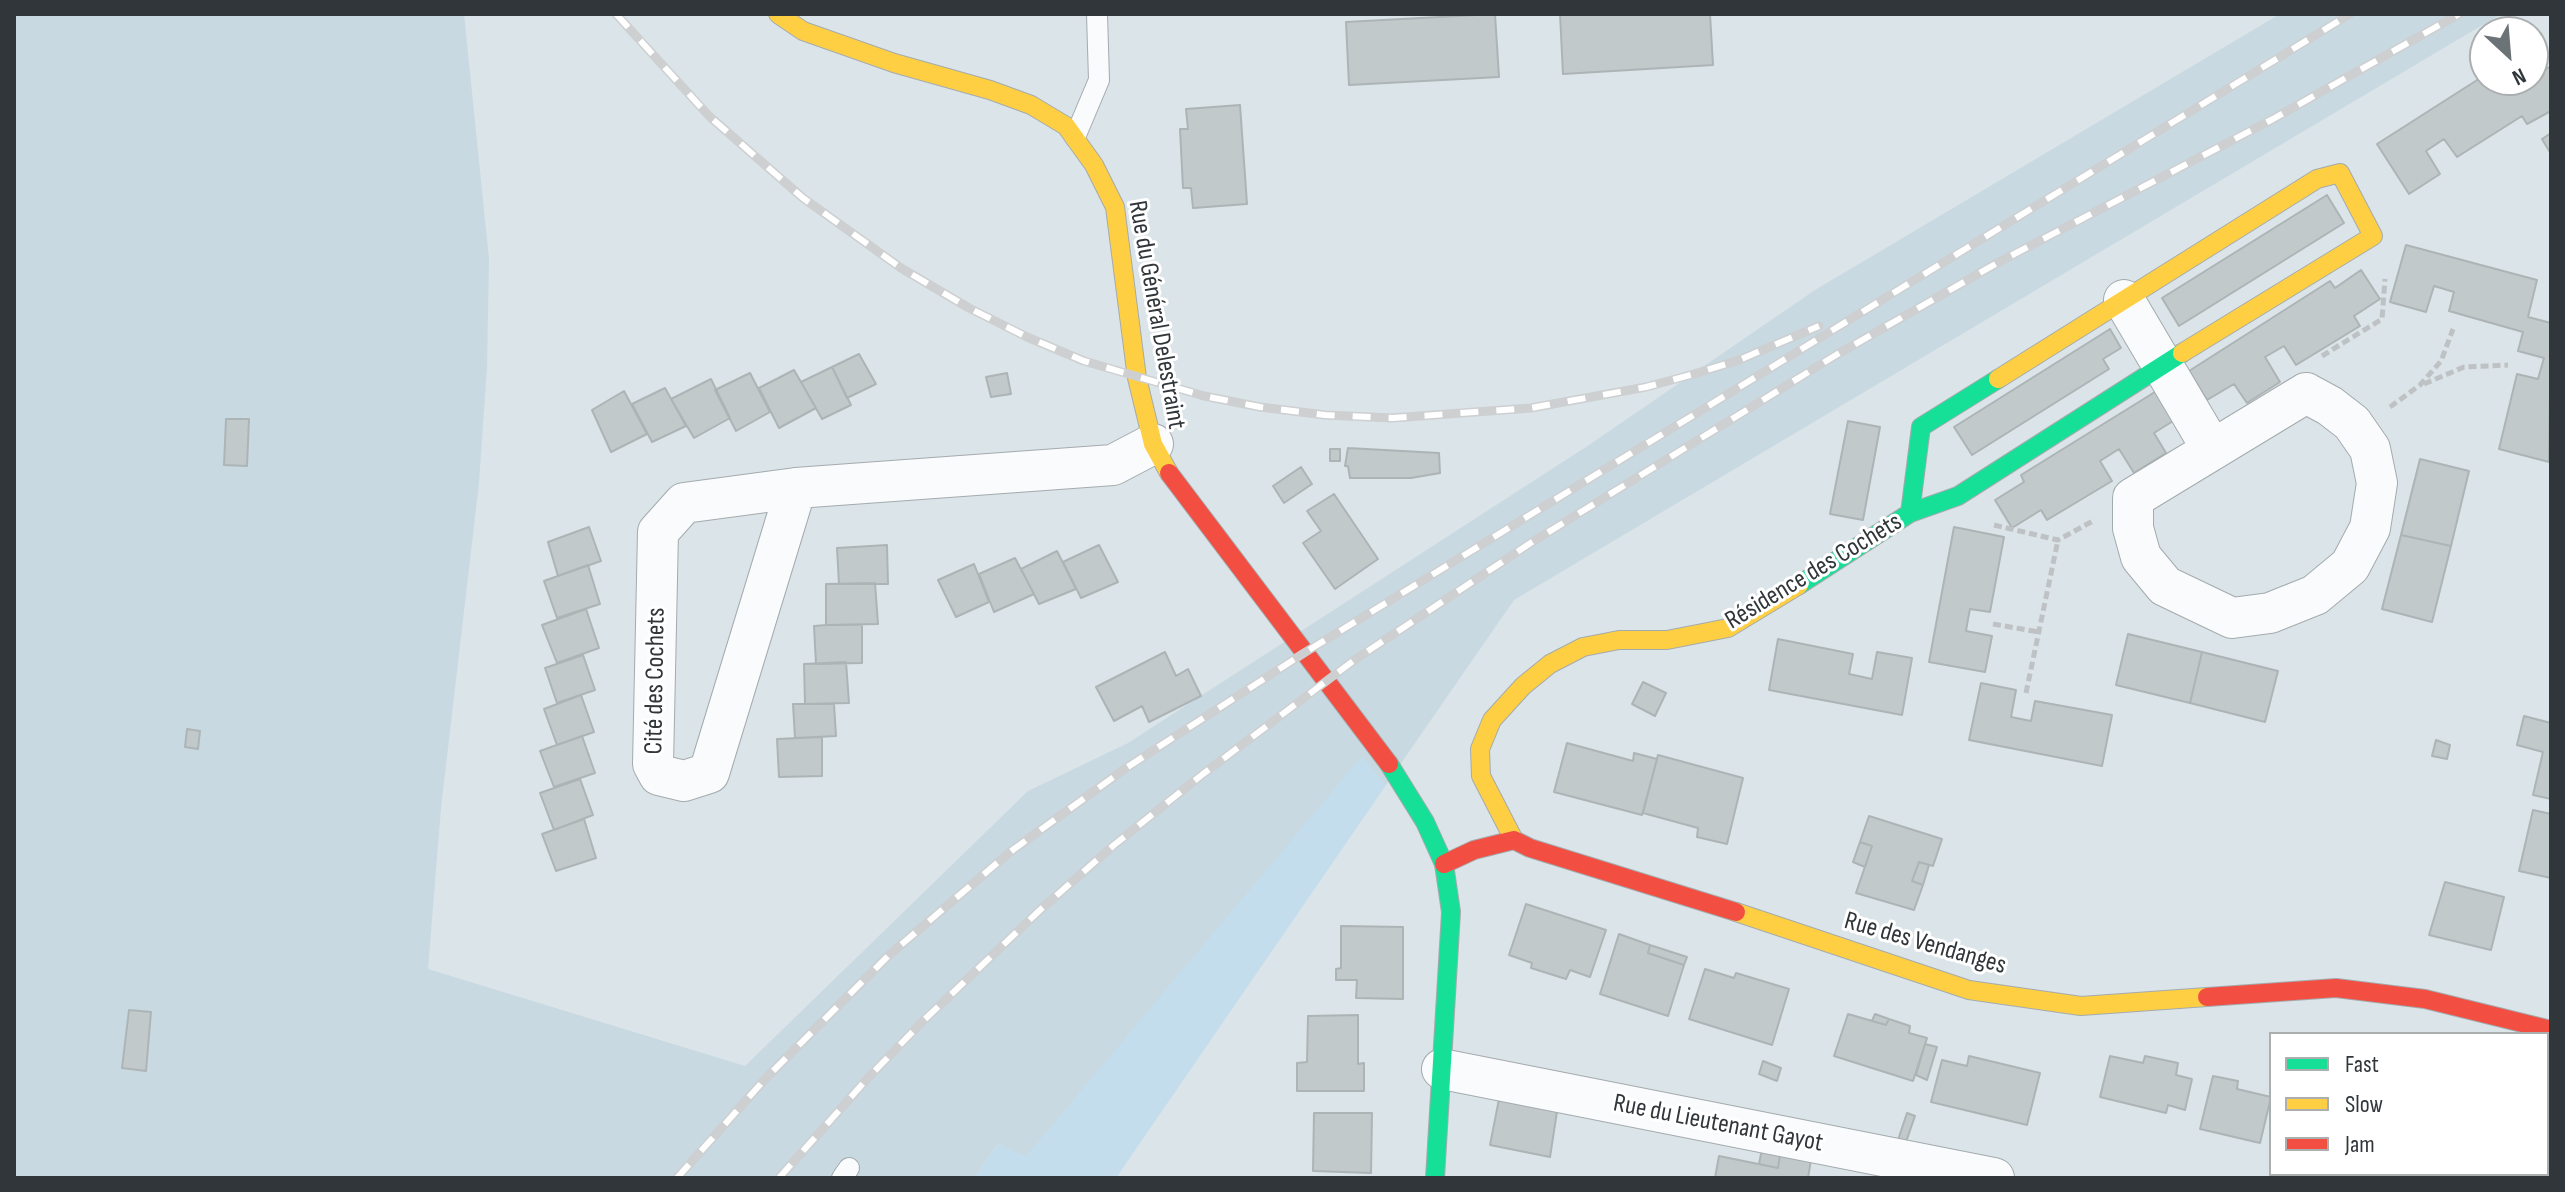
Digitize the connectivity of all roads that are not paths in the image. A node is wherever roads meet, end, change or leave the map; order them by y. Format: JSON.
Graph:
{"nodes":[{"id":1,"x":778,"y":14,"type":"edge"},
{"id":2,"x":1097,"y":14,"type":"edge"},
{"id":3,"x":1075,"y":138,"type":"junction"},
{"id":4,"x":2124,"y":300,"type":"junction"},
{"id":5,"x":2163,"y":365,"type":"junction"},
{"id":6,"x":1153,"y":444,"type":"junction"},
{"id":7,"x":2212,"y":449,"type":"junction"},
{"id":8,"x":796,"y":488,"type":"junction"},
{"id":9,"x":1910,"y":513,"type":"junction"},
{"id":10,"x":1514,"y":840,"type":"junction"},
{"id":11,"x":1444,"y":864,"type":"junction"},
{"id":12,"x":2551,"y":1030,"type":"edge"},
{"id":13,"x":1442,"y":1069,"type":"junction"},
{"id":14,"x":1435,"y":1178,"type":"edge"},
{"id":15,"x":1994,"y":1178,"type":"edge"}],
"edges":[{"from":1,"to":3,"type":"street","name":"Rue du Général Delestraint"},
{"from":2,"to":3,"type":"lane"},
{"from":3,"to":6,"type":"street","name":"Rue du Général Delestraint"},
{"from":4,"to":5,"type":"street"},
{"from":4,"to":5,"type":"street","name":"Résidence des Cochets"},
{"from":4,"to":9,"type":"street","name":"Résidence des Cochets"},
{"from":5,"to":7,"type":"street"},
{"from":5,"to":9,"type":"street","name":"Résidence des Cochets"},
{"from":6,"to":8,"type":"street","name":"Cité des Cochets"},
{"from":6,"to":11,"type":"street","name":"Rue du Général Delestraint"},
{"from":7,"to":7,"type":"street"},
{"from":8,"to":8,"type":"street","name":"Cité des Cochets"},
{"from":9,"to":10,"type":"street","name":"Résidence des Cochets"},
{"from":10,"to":11,"type":"street"},
{"from":10,"to":12,"type":"street","name":"Rue des Vendanges"},
{"from":11,"to":13,"type":"street"},
{"from":13,"to":14,"type":"street"},
{"from":13,"to":15,"type":"street","name":"Rue du Lieutenant Gayot"}]}
